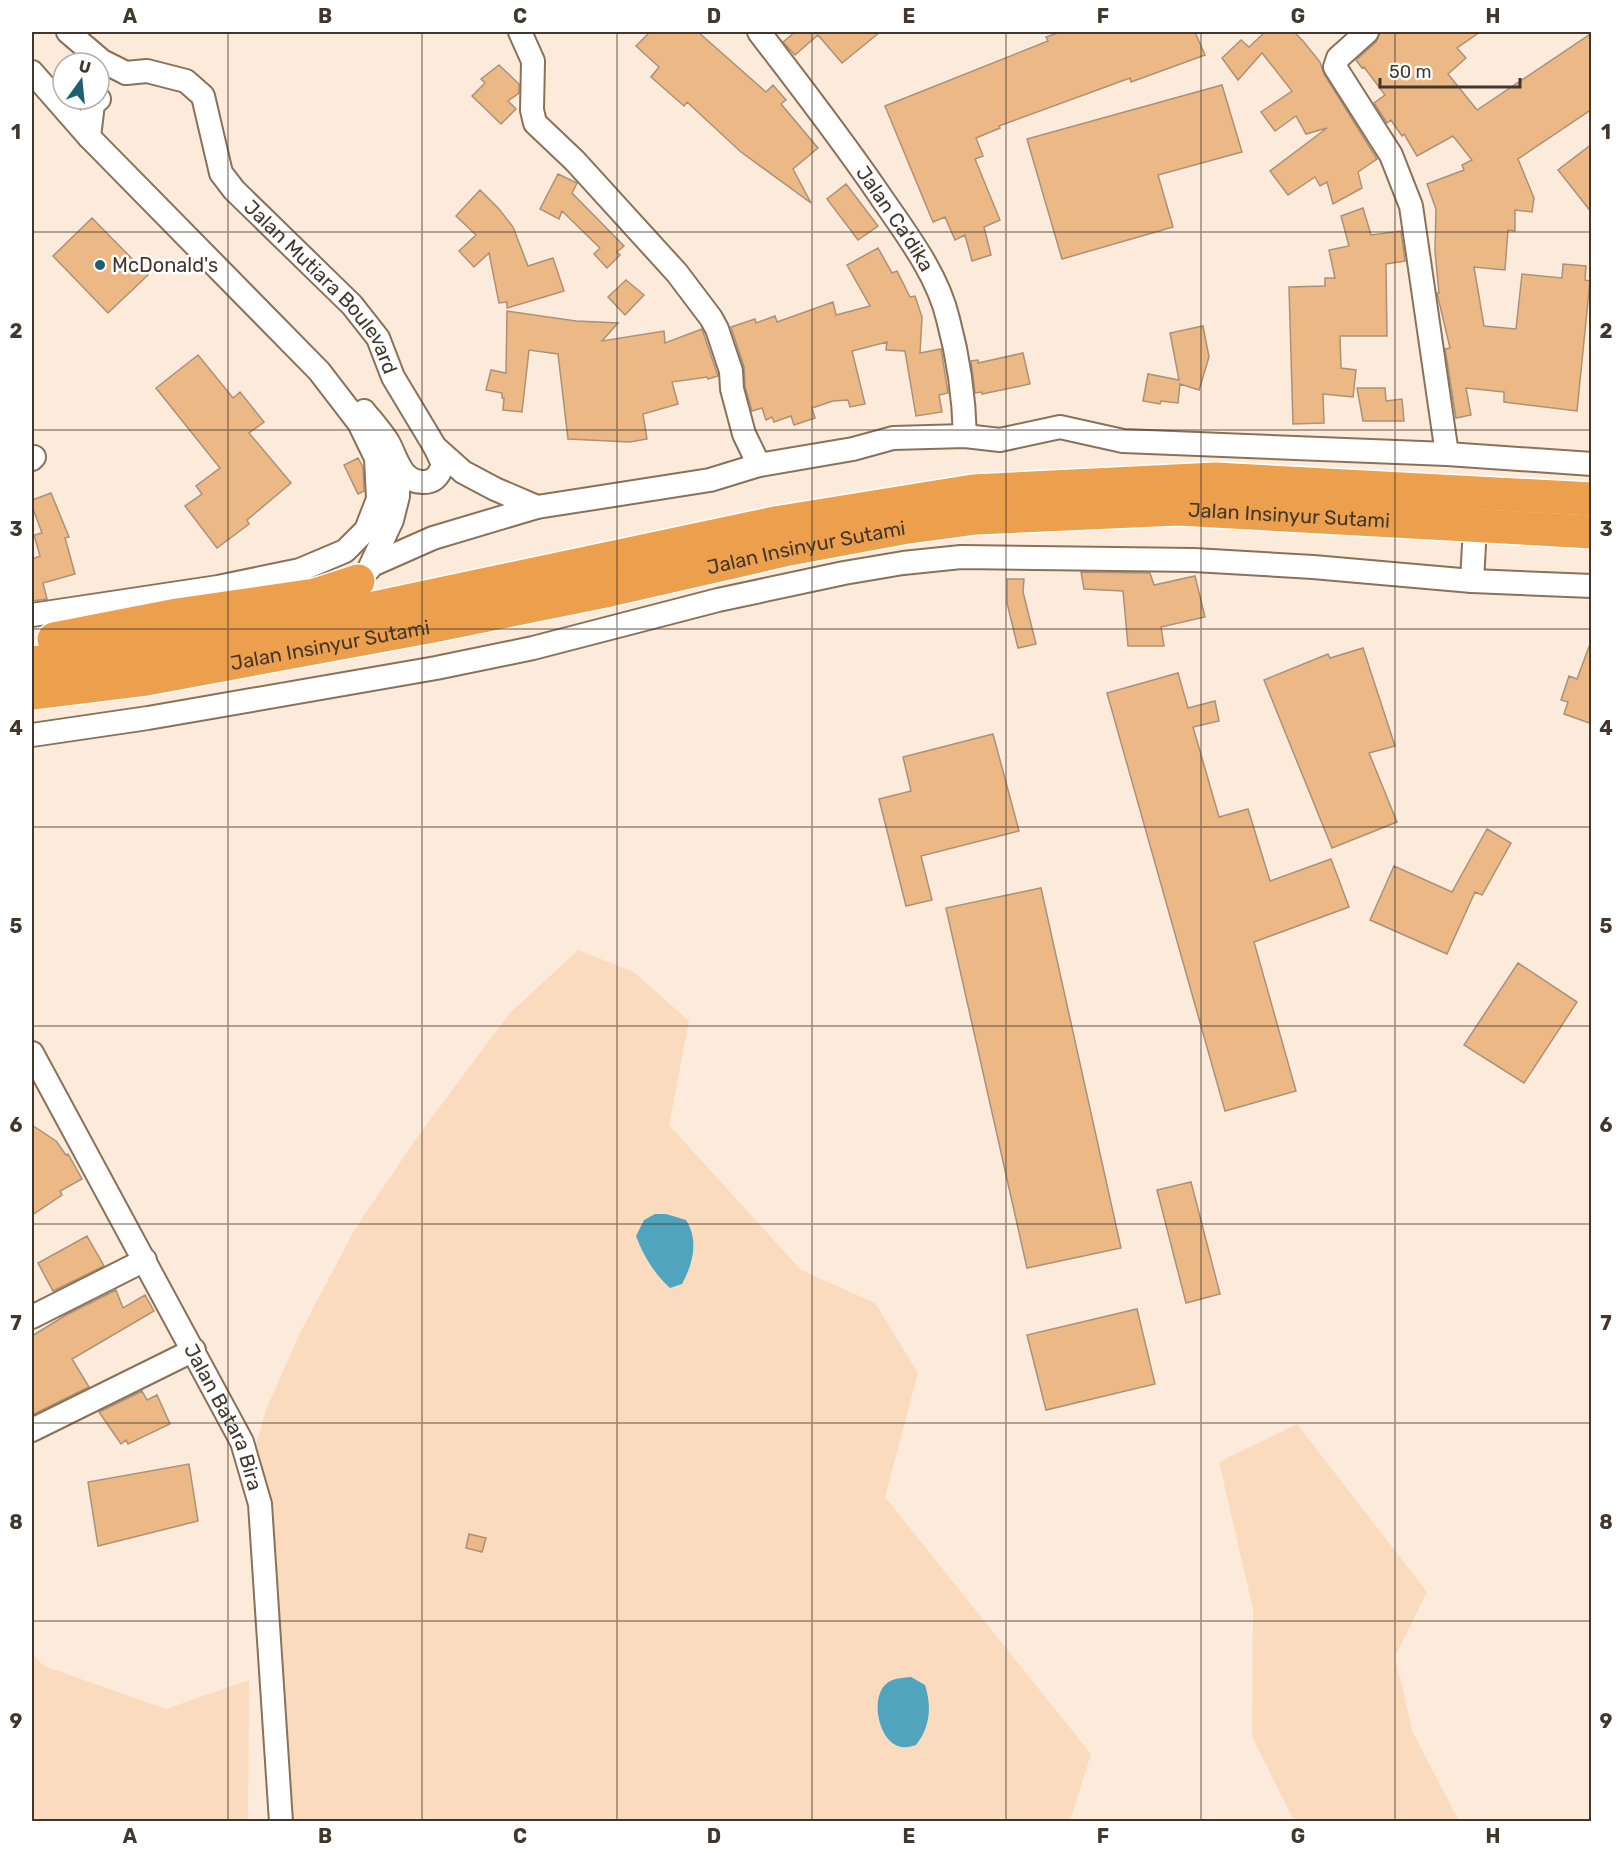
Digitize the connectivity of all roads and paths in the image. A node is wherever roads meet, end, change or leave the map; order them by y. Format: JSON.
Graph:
{"nodes":[{"id":1,"x":68,"y":32,"type":"edge"},
{"id":2,"x":520,"y":32,"type":"edge"},
{"id":3,"x":759,"y":32,"type":"edge"},
{"id":4,"x":1356,"y":35,"type":"edge"},
{"id":5,"x":32,"y":72,"type":"edge"},
{"id":6,"x":126,"y":73,"type":"junction"},
{"id":7,"x":111,"y":87,"type":"edge"},
{"id":8,"x":92,"y":111,"type":"edge"},
{"id":9,"x":89,"y":136,"type":"junction"},
{"id":10,"x":319,"y":372,"type":"junction"},
{"id":11,"x":965,"y":436,"type":"junction"},
{"id":12,"x":435,"y":447,"type":"junction"},
{"id":13,"x":1447,"y":454,"type":"junction"},
{"id":14,"x":1478,"y":456,"type":"junction"},
{"id":15,"x":1592,"y":464,"type":"edge"},
{"id":16,"x":398,"y":465,"type":"junction"},
{"id":17,"x":759,"y":465,"type":"junction"},
{"id":18,"x":1477,"y":479,"type":"dead end"},
{"id":19,"x":1592,"y":499,"type":"edge"},
{"id":20,"x":537,"y":507,"type":"junction"},
{"id":21,"x":1592,"y":532,"type":"edge"},
{"id":22,"x":1474,"y":545,"type":"dead end"},
{"id":23,"x":365,"y":573,"type":"junction"},
{"id":24,"x":1472,"y":581,"type":"junction"},
{"id":25,"x":1592,"y":585,"type":"edge"},
{"id":26,"x":32,"y":615,"type":"edge"},
{"id":27,"x":32,"y":642,"type":"edge"},
{"id":28,"x":32,"y":663,"type":"edge"},
{"id":29,"x":32,"y":693,"type":"edge"},
{"id":30,"x":32,"y":735,"type":"edge"},
{"id":31,"x":35,"y":1068,"type":"edge"},
{"id":32,"x":146,"y":1260,"type":"junction"},
{"id":33,"x":32,"y":1317,"type":"edge"},
{"id":34,"x":194,"y":1350,"type":"junction"},
{"id":35,"x":32,"y":1430,"type":"edge"},
{"id":36,"x":281,"y":1821,"type":"edge"}],
"edges":[{"from":1,"to":6,"type":"street"},
{"from":2,"to":17,"type":"street"},
{"from":3,"to":11,"type":"street","name":"Jalan Ca'dika"},
{"from":4,"to":13,"type":"street"},
{"from":5,"to":9,"type":"street"},
{"from":6,"to":7,"type":"street"},
{"from":6,"to":12,"type":"street","name":"Jalan Mutiara Boulevard"},
{"from":8,"to":9,"type":"street"},
{"from":9,"to":10,"type":"street"},
{"from":10,"to":16,"type":"street"},
{"from":10,"to":26,"type":"street"},
{"from":11,"to":13,"type":"street"},
{"from":11,"to":17,"type":"street"},
{"from":12,"to":16,"type":"street"},
{"from":12,"to":20,"type":"street","name":"Jalan Mutiara Boulevard"},
{"from":13,"to":14,"type":"street"},
{"from":14,"to":15,"type":"street"},
{"from":14,"to":18,"type":"street"},
{"from":16,"to":23,"type":"street"},
{"from":17,"to":20,"type":"street"},
{"from":19,"to":28,"type":"highway","name":"Jalan Insinyur Sutami"},
{"from":20,"to":23,"type":"street"},
{"from":21,"to":29,"type":"highway","name":"Jalan Insinyur Sutami"},
{"from":22,"to":24,"type":"street"},
{"from":23,"to":27,"type":"highway"},
{"from":24,"to":25,"type":"street"},
{"from":24,"to":30,"type":"street"},
{"from":31,"to":32,"type":"street","name":"Jalan Batara Bira"},
{"from":32,"to":33,"type":"street"},
{"from":32,"to":34,"type":"street","name":"Jalan Batara Bira"},
{"from":34,"to":35,"type":"street"},
{"from":34,"to":36,"type":"street","name":"Jalan Batara Bira"}]}
